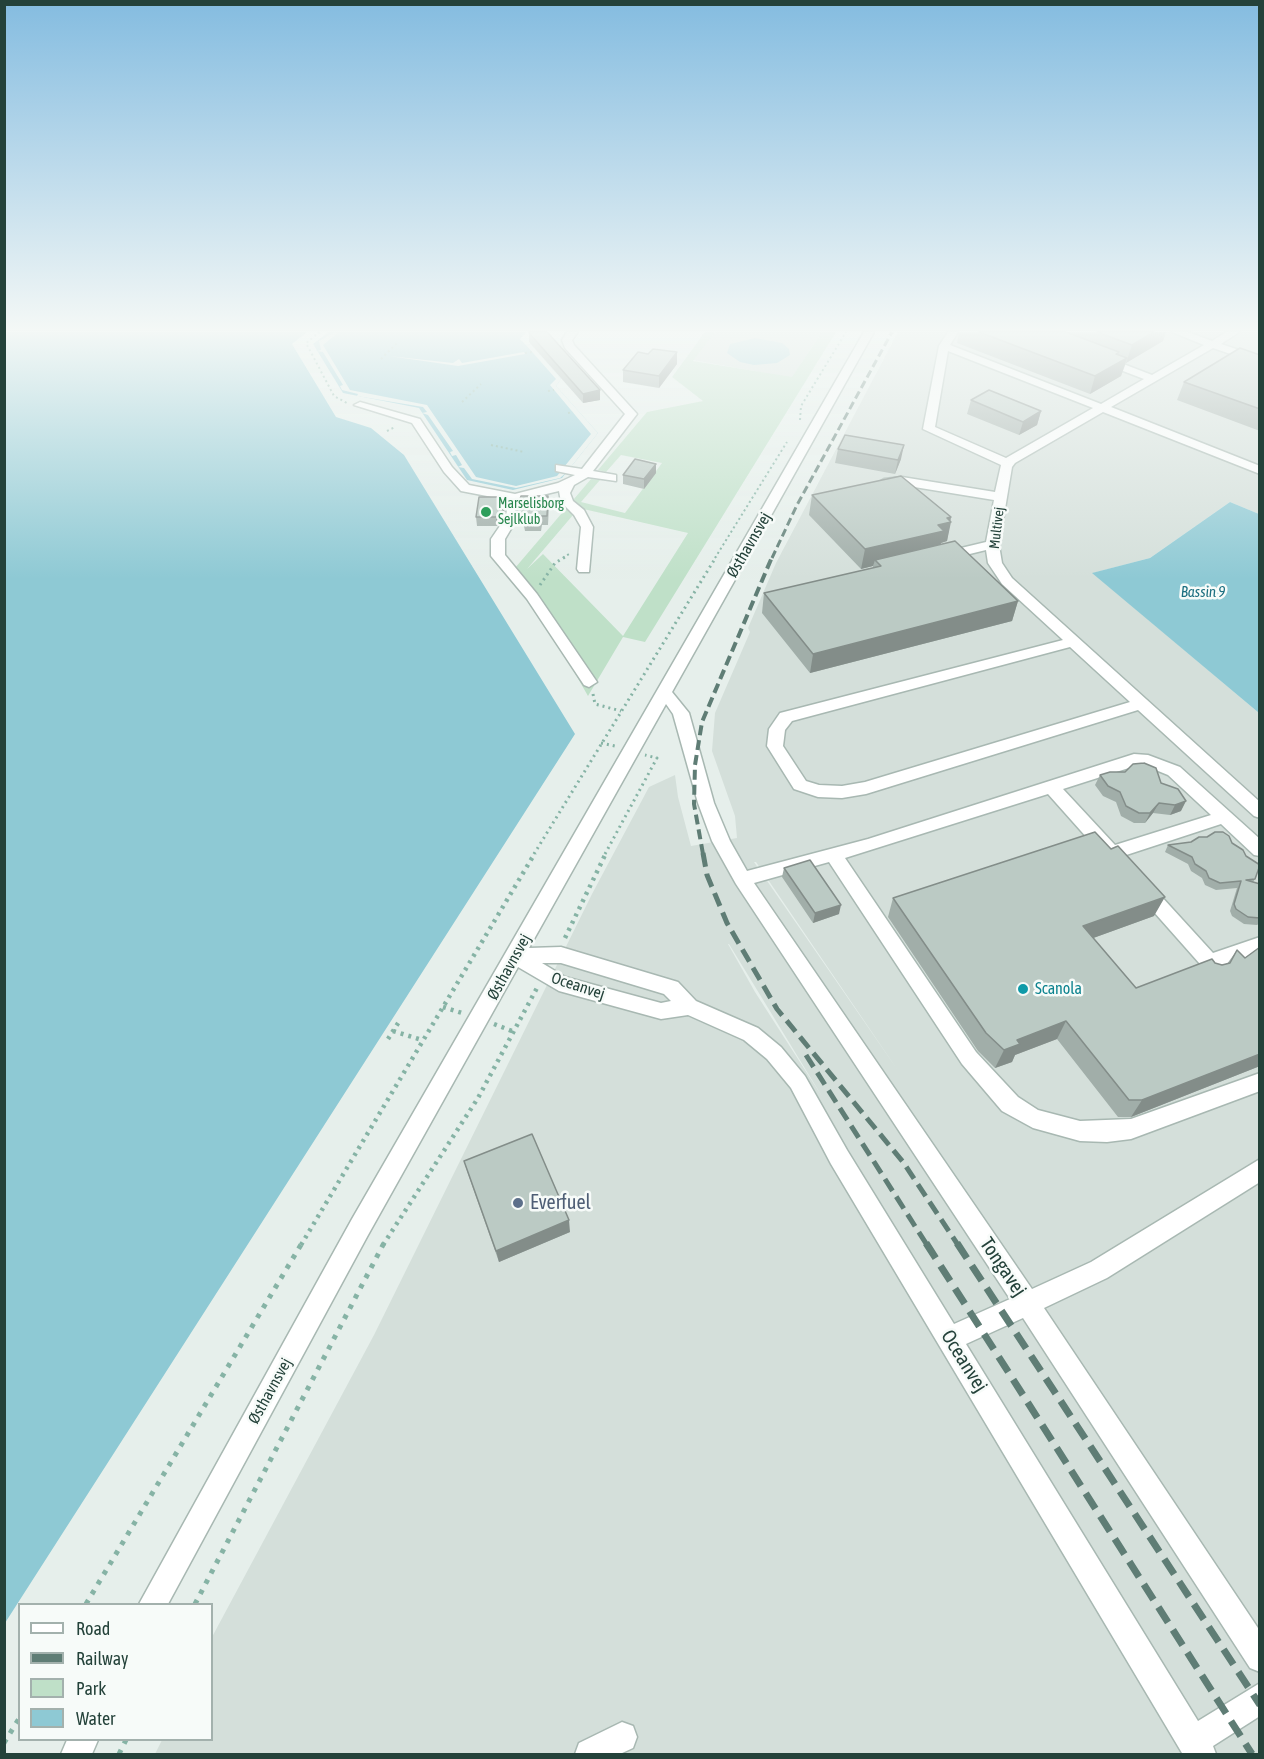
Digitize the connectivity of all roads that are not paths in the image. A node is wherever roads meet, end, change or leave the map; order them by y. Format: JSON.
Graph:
{"nodes":[{"id":1,"x":396,"y":414,"type":"edge"},
{"id":2,"x":631,"y":414,"type":"edge"},
{"id":3,"x":823,"y":414,"type":"edge"},
{"id":4,"x":932,"y":414,"type":"edge"},
{"id":5,"x":1095,"y":414,"type":"edge"},
{"id":6,"x":1117,"y":414,"type":"edge"},
{"id":7,"x":1009,"y":464,"type":"junction"},
{"id":8,"x":560,"y":468,"type":"dead end"},
{"id":9,"x":1260,"y":470,"type":"edge"},
{"id":10,"x":585,"y":472,"type":"junction"},
{"id":11,"x":612,"y":478,"type":"dead end"},
{"id":12,"x":568,"y":484,"type":"junction"},
{"id":13,"x":871,"y":485,"type":"edge"},
{"id":14,"x":1001,"y":497,"type":"junction"},
{"id":15,"x":515,"y":498,"type":"junction"},
{"id":16,"x":992,"y":545,"type":"junction"},
{"id":17,"x":924,"y":561,"type":"edge"},
{"id":18,"x":584,"y":568,"type":"dead end"},
{"id":19,"x":1072,"y":642,"type":"junction"},
{"id":20,"x":589,"y":682,"type":"road end"},
{"id":21,"x":665,"y":693,"type":"junction"},
{"id":22,"x":1140,"y":704,"type":"junction"},
{"id":23,"x":1051,"y":786,"type":"junction"},
{"id":24,"x":1260,"y":812,"type":"edge"},
{"id":25,"x":1224,"y":817,"type":"junction"},
{"id":26,"x":1260,"y":850,"type":"edge"},
{"id":27,"x":1112,"y":853,"type":"junction"},
{"id":28,"x":833,"y":854,"type":"junction"},
{"id":29,"x":742,"y":879,"type":"junction"},
{"id":30,"x":1260,"y":944,"type":"edge"},
{"id":31,"x":515,"y":956,"type":"junction"},
{"id":32,"x":689,"y":1007,"type":"junction"},
{"id":33,"x":1260,"y":1082,"type":"edge"},
{"id":34,"x":1260,"y":1169,"type":"edge"},
{"id":35,"x":1027,"y":1303,"type":"junction"},
{"id":36,"x":950,"y":1339,"type":"junction"},
{"id":37,"x":154,"y":1603,"type":"edge"},
{"id":38,"x":1260,"y":1658,"type":"edge"},
{"id":39,"x":1260,"y":1698,"type":"edge"},
{"id":40,"x":622,"y":1737,"type":"dead end"},
{"id":41,"x":83,"y":1741,"type":"edge"},
{"id":42,"x":1197,"y":1748,"type":"edge"},
{"id":43,"x":76,"y":1755,"type":"edge"},
{"id":44,"x":590,"y":1755,"type":"edge"}],
"edges":[{"from":1,"to":15,"type":"street"},
{"from":2,"to":10,"type":"street"},
{"from":3,"to":21,"type":"street","name":"Østhavnsvej"},
{"from":4,"to":7,"type":"street"},
{"from":5,"to":7,"type":"street"},
{"from":6,"to":9,"type":"street"},
{"from":7,"to":14,"type":"street","name":"Multivej"},
{"from":8,"to":10,"type":"street"},
{"from":10,"to":11,"type":"street"},
{"from":10,"to":12,"type":"street"},
{"from":12,"to":15,"type":"street"},
{"from":12,"to":18,"type":"street"},
{"from":13,"to":14,"type":"street"},
{"from":14,"to":16,"type":"street","name":"Multivej"},
{"from":15,"to":20,"type":"street"},
{"from":16,"to":17,"type":"street"},
{"from":16,"to":19,"type":"street","name":"Multivej"},
{"from":19,"to":22,"type":"street","name":"Multivej"},
{"from":19,"to":22,"type":"street"},
{"from":21,"to":29,"type":"street","name":"Tongavej"},
{"from":21,"to":31,"type":"street","name":"Østhavnsvej"},
{"from":22,"to":24,"type":"street","name":"Multivej"},
{"from":23,"to":25,"type":"street"},
{"from":23,"to":27,"type":"street"},
{"from":23,"to":28,"type":"street"},
{"from":25,"to":26,"type":"street"},
{"from":25,"to":27,"type":"street"},
{"from":27,"to":30,"type":"street"},
{"from":28,"to":29,"type":"street"},
{"from":28,"to":33,"type":"street"},
{"from":29,"to":35,"type":"street","name":"Tongavej"},
{"from":31,"to":32,"type":"street","name":"Oceanvej"},
{"from":31,"to":32,"type":"street","name":"Oceanvej"},
{"from":31,"to":37,"type":"street","name":"Østhavnsvej"},
{"from":32,"to":36,"type":"street","name":"Oceanvej"},
{"from":34,"to":35,"type":"street"},
{"from":35,"to":36,"type":"street"},
{"from":35,"to":38,"type":"street","name":"Tongavej"},
{"from":36,"to":42,"type":"street","name":"Oceanvej"},
{"from":39,"to":42,"type":"street"},
{"from":40,"to":44,"type":"street"},
{"from":41,"to":43,"type":"street"}]}
